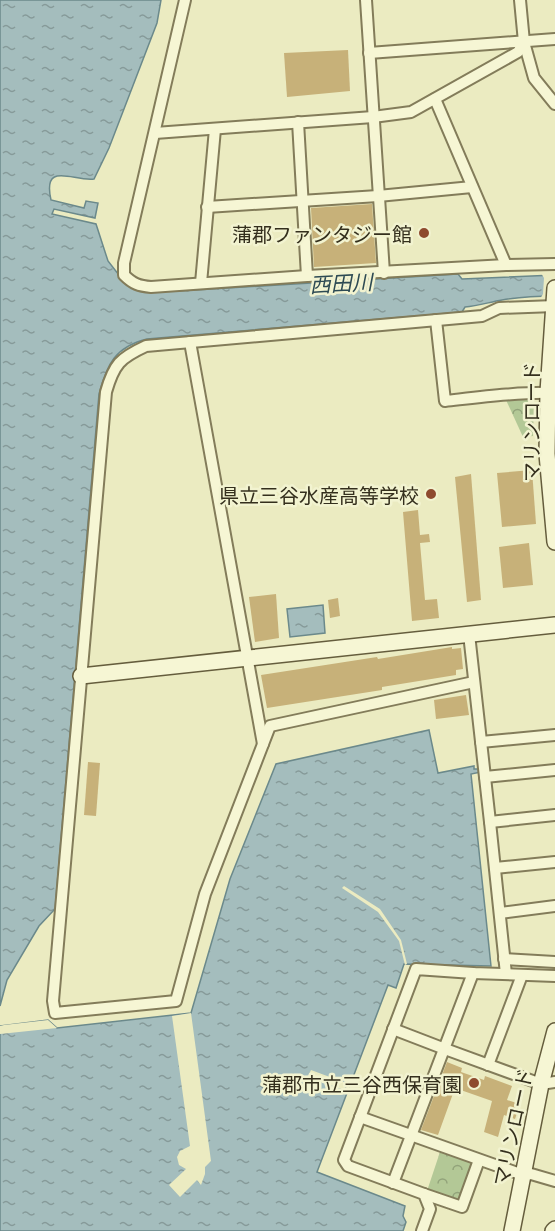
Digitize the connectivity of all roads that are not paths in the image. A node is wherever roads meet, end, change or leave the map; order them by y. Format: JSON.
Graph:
{"nodes":[{"id":1,"x":185,"y":0,"type":"edge"},
{"id":2,"x":366,"y":0,"type":"edge"},
{"id":3,"x":520,"y":0,"type":"edge"},
{"id":4,"x":555,"y":39,"type":"edge"},
{"id":5,"x":524,"y":42,"type":"junction"},
{"id":6,"x":369,"y":53,"type":"junction"},
{"id":7,"x":435,"y":99,"type":"junction"},
{"id":8,"x":555,"y":104,"type":"edge"},
{"id":9,"x":373,"y":117,"type":"junction"},
{"id":10,"x":298,"y":123,"type":"junction"},
{"id":11,"x":215,"y":129,"type":"junction"},
{"id":12,"x":154,"y":133,"type":"junction"},
{"id":13,"x":472,"y":187,"type":"junction"},
{"id":14,"x":378,"y":196,"type":"junction"},
{"id":15,"x":303,"y":201,"type":"junction"},
{"id":16,"x":207,"y":207,"type":"junction"},
{"id":17,"x":555,"y":264,"type":"edge"},
{"id":18,"x":506,"y":265,"type":"junction"},
{"id":19,"x":384,"y":273,"type":"junction"},
{"id":20,"x":307,"y":276,"type":"junction"},
{"id":21,"x":201,"y":283,"type":"junction"},
{"id":22,"x":555,"y":288,"type":"edge"},
{"id":23,"x":554,"y":305,"type":"edge"},
{"id":24,"x":436,"y":320,"type":"junction"},
{"id":25,"x":190,"y":342,"type":"junction"},
{"id":26,"x":552,"y":392,"type":"edge"},
{"id":27,"x":555,"y":542,"type":"edge"},
{"id":28,"x":555,"y":625,"type":"edge"},
{"id":29,"x":469,"y":634,"type":"junction"},
{"id":30,"x":247,"y":659,"type":"junction"},
{"id":31,"x":81,"y":676,"type":"junction"},
{"id":32,"x":474,"y":682,"type":"junction"},
{"id":33,"x":555,"y":735,"type":"edge"},
{"id":34,"x":481,"y":742,"type":"junction"},
{"id":35,"x":263,"y":747,"type":"junction"},
{"id":36,"x":555,"y":770,"type":"edge"},
{"id":37,"x":485,"y":777,"type":"junction"},
{"id":38,"x":555,"y":815,"type":"edge"},
{"id":39,"x":490,"y":822,"type":"junction"},
{"id":40,"x":555,"y":862,"type":"edge"},
{"id":41,"x":495,"y":868,"type":"junction"},
{"id":42,"x":555,"y":906,"type":"edge"},
{"id":43,"x":500,"y":913,"type":"junction"},
{"id":44,"x":504,"y":959,"type":"junction"},
{"id":45,"x":555,"y":962,"type":"edge"},
{"id":46,"x":473,"y":973,"type":"junction"},
{"id":47,"x":506,"y":974,"type":"junction"},
{"id":48,"x":522,"y":975,"type":"junction"},
{"id":49,"x":555,"y":976,"type":"edge"},
{"id":50,"x":393,"y":1029,"type":"junction"},
{"id":51,"x":555,"y":1031,"type":"edge"},
{"id":52,"x":445,"y":1049,"type":"junction"},
{"id":53,"x":488,"y":1065,"type":"junction"},
{"id":54,"x":548,"y":1083,"type":"edge"},
{"id":55,"x":360,"y":1117,"type":"junction"},
{"id":56,"x":411,"y":1136,"type":"junction"},
{"id":57,"x":479,"y":1160,"type":"junction"},
{"id":58,"x":523,"y":1175,"type":"junction"},
{"id":59,"x":555,"y":1181,"type":"edge"},
{"id":60,"x":393,"y":1183,"type":"junction"},
{"id":61,"x":424,"y":1194,"type":"junction"},
{"id":62,"x":422,"y":1231,"type":"edge"},
{"id":63,"x":512,"y":1231,"type":"edge"}],
"edges":[{"from":1,"to":12,"type":"street"},
{"from":2,"to":6,"type":"street"},
{"from":3,"to":5,"type":"street"},
{"from":4,"to":5,"type":"street"},
{"from":5,"to":6,"type":"street"},
{"from":5,"to":7,"type":"street"},
{"from":5,"to":8,"type":"street"},
{"from":6,"to":9,"type":"street"},
{"from":7,"to":9,"type":"street"},
{"from":7,"to":13,"type":"street"},
{"from":9,"to":10,"type":"street"},
{"from":9,"to":14,"type":"street"},
{"from":10,"to":11,"type":"street"},
{"from":10,"to":15,"type":"street"},
{"from":11,"to":12,"type":"street"},
{"from":11,"to":16,"type":"street"},
{"from":12,"to":21,"type":"street"},
{"from":13,"to":14,"type":"street"},
{"from":13,"to":18,"type":"street"},
{"from":14,"to":15,"type":"street"},
{"from":14,"to":19,"type":"street"},
{"from":15,"to":16,"type":"street"},
{"from":15,"to":20,"type":"street"},
{"from":16,"to":21,"type":"street"},
{"from":17,"to":18,"type":"street"},
{"from":18,"to":19,"type":"street"},
{"from":19,"to":20,"type":"street"},
{"from":20,"to":21,"type":"street"},
{"from":22,"to":23,"type":"street","name":"マリンロード"},
{"from":23,"to":24,"type":"street"},
{"from":23,"to":26,"type":"street","name":"マリンロード"},
{"from":24,"to":25,"type":"street"},
{"from":24,"to":26,"type":"street"},
{"from":25,"to":30,"type":"street"},
{"from":25,"to":31,"type":"street"},
{"from":26,"to":27,"type":"street","name":"マリンロード"},
{"from":28,"to":29,"type":"street"},
{"from":29,"to":30,"type":"street"},
{"from":29,"to":32,"type":"street"},
{"from":30,"to":31,"type":"street"},
{"from":30,"to":35,"type":"street"},
{"from":31,"to":35,"type":"street"},
{"from":32,"to":34,"type":"street"},
{"from":32,"to":35,"type":"street"},
{"from":33,"to":34,"type":"street"},
{"from":34,"to":37,"type":"street"},
{"from":36,"to":37,"type":"street"},
{"from":37,"to":39,"type":"street"},
{"from":38,"to":39,"type":"street"},
{"from":39,"to":41,"type":"street"},
{"from":40,"to":41,"type":"street"},
{"from":41,"to":43,"type":"street"},
{"from":42,"to":43,"type":"street"},
{"from":43,"to":44,"type":"street"},
{"from":44,"to":45,"type":"street"},
{"from":44,"to":47,"type":"street"},
{"from":46,"to":47,"type":"street"},
{"from":46,"to":50,"type":"street"},
{"from":46,"to":52,"type":"street"},
{"from":47,"to":48,"type":"street"},
{"from":48,"to":49,"type":"street"},
{"from":48,"to":53,"type":"street"},
{"from":50,"to":52,"type":"street"},
{"from":50,"to":55,"type":"street"},
{"from":51,"to":54,"type":"street","name":"マリンロード"},
{"from":52,"to":53,"type":"street"},
{"from":52,"to":56,"type":"street"},
{"from":53,"to":54,"type":"street"},
{"from":54,"to":58,"type":"street","name":"マリンロード"},
{"from":55,"to":56,"type":"street"},
{"from":55,"to":60,"type":"street"},
{"from":56,"to":57,"type":"street"},
{"from":56,"to":60,"type":"street"},
{"from":57,"to":58,"type":"street"},
{"from":57,"to":61,"type":"street"},
{"from":58,"to":59,"type":"street"},
{"from":58,"to":63,"type":"street","name":"マリンロード"},
{"from":60,"to":61,"type":"street"},
{"from":61,"to":62,"type":"street"}]}
